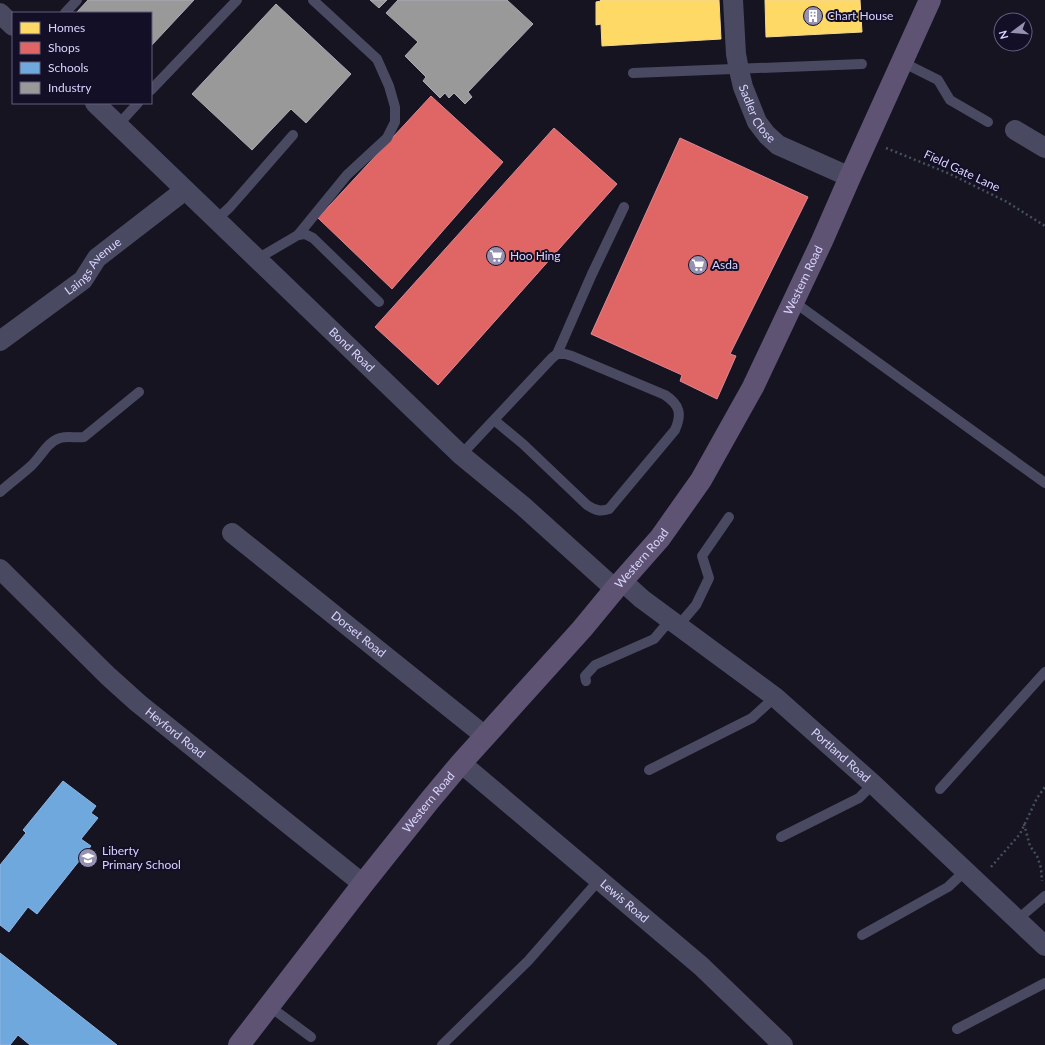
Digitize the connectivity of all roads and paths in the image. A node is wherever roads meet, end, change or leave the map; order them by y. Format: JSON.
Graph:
{"nodes":[{"id":1,"x":77,"y":0,"type":"edge"},
{"id":2,"x":237,"y":0,"type":"edge"},
{"id":3,"x":313,"y":0,"type":"edge"},
{"id":4,"x":733,"y":0,"type":"edge"},
{"id":5,"x":930,"y":0,"type":"edge"},
{"id":6,"x":66,"y":12,"type":"edge"},
{"id":7,"x":902,"y":62,"type":"junction"},
{"id":8,"x":862,"y":64,"type":"dead end"},
{"id":9,"x":739,"y":70,"type":"junction"},
{"id":10,"x":633,"y":73,"type":"dead end"},
{"id":11,"x":152,"y":89,"type":"edge"},
{"id":12,"x":95,"y":104,"type":"edge"},
{"id":13,"x":137,"y":104,"type":"edge"},
{"id":14,"x":988,"y":122,"type":"dead end"},
{"id":15,"x":118,"y":125,"type":"junction"},
{"id":16,"x":1015,"y":130,"type":"dead end"},
{"id":17,"x":293,"y":135,"type":"dead end"},
{"id":18,"x":867,"y":140,"type":"junction"},
{"id":19,"x":1045,"y":148,"type":"edge"},
{"id":20,"x":850,"y":177,"type":"junction"},
{"id":21,"x":184,"y":190,"type":"junction"},
{"id":22,"x":624,"y":207,"type":"dead end"},
{"id":23,"x":216,"y":220,"type":"junction"},
{"id":24,"x":1045,"y":226,"type":"edge"},
{"id":25,"x":298,"y":235,"type":"junction"},
{"id":26,"x":257,"y":259,"type":"junction"},
{"id":27,"x":379,"y":302,"type":"dead end"},
{"id":28,"x":794,"y":302,"type":"junction"},
{"id":29,"x":0,"y":341,"type":"edge"},
{"id":30,"x":554,"y":356,"type":"junction"},
{"id":31,"x":139,"y":392,"type":"dead end"},
{"id":32,"x":494,"y":420,"type":"junction"},
{"id":33,"x":461,"y":455,"type":"junction"},
{"id":34,"x":1045,"y":484,"type":"edge"},
{"id":35,"x":0,"y":492,"type":"edge"},
{"id":36,"x":729,"y":516,"type":"dead end"},
{"id":37,"x":232,"y":533,"type":"dead end"},
{"id":38,"x":0,"y":569,"type":"edge"},
{"id":39,"x":618,"y":585,"type":"junction"},
{"id":40,"x":675,"y":622,"type":"junction"},
{"id":41,"x":1045,"y":672,"type":"edge"},
{"id":42,"x":586,"y":681,"type":"dead end"},
{"id":43,"x":776,"y":697,"type":"junction"},
{"id":44,"x":485,"y":736,"type":"junction"},
{"id":45,"x":461,"y":763,"type":"junction"},
{"id":46,"x":649,"y":770,"type":"dead end"},
{"id":47,"x":873,"y":784,"type":"junction"},
{"id":48,"x":1045,"y":787,"type":"edge"},
{"id":49,"x":940,"y":789,"type":"dead end"},
{"id":50,"x":1024,"y":824,"type":"junction"},
{"id":51,"x":782,"y":837,"type":"dead end"},
{"id":52,"x":971,"y":876,"type":"junction"},
{"id":53,"x":600,"y":880,"type":"junction"},
{"id":54,"x":363,"y":884,"type":"junction"},
{"id":55,"x":1038,"y":886,"type":"dead end"},
{"id":56,"x":1045,"y":896,"type":"edge"},
{"id":57,"x":1018,"y":919,"type":"junction"},
{"id":58,"x":862,"y":935,"type":"dead end"},
{"id":59,"x":1045,"y":946,"type":"edge"},
{"id":60,"x":1045,"y":983,"type":"edge"},
{"id":61,"x":269,"y":1006,"type":"junction"},
{"id":62,"x":957,"y":1030,"type":"dead end"},
{"id":63,"x":311,"y":1037,"type":"dead end"},
{"id":64,"x":779,"y":1044,"type":"edge"},
{"id":65,"x":239,"y":1045,"type":"edge"},
{"id":66,"x":442,"y":1045,"type":"edge"}],
"edges":[{"from":1,"to":6,"type":"lane"},
{"from":2,"to":11,"type":"lane"},
{"from":3,"to":25,"type":"lane"},
{"from":4,"to":9,"type":"street","name":"Sadler Close"},
{"from":5,"to":7,"type":"main road","name":"Western Road"},
{"from":7,"to":14,"type":"lane"},
{"from":7,"to":18,"type":"main road","name":"Western Road"},
{"from":8,"to":9,"type":"lane"},
{"from":9,"to":10,"type":"lane"},
{"from":9,"to":20,"type":"street","name":"Sadler Close"},
{"from":12,"to":15,"type":"street","name":"Bond Road"},
{"from":13,"to":15,"type":"lane"},
{"from":15,"to":21,"type":"street","name":"Bond Road"},
{"from":16,"to":19,"type":"street"},
{"from":17,"to":23,"type":"lane"},
{"from":18,"to":20,"type":"main road","name":"Western Road"},
{"from":18,"to":24,"type":"path","name":"Field Gate Lane"},
{"from":20,"to":28,"type":"main road","name":"Western Road"},
{"from":21,"to":23,"type":"street","name":"Bond Road"},
{"from":21,"to":29,"type":"street","name":"Laings Avenue"},
{"from":22,"to":30,"type":"lane"},
{"from":23,"to":26,"type":"street","name":"Bond Road"},
{"from":25,"to":26,"type":"lane"},
{"from":25,"to":27,"type":"lane"},
{"from":26,"to":33,"type":"street","name":"Bond Road"},
{"from":28,"to":34,"type":"lane"},
{"from":28,"to":39,"type":"main road","name":"Western Road"},
{"from":30,"to":32,"type":"lane"},
{"from":30,"to":32,"type":"lane"},
{"from":31,"to":35,"type":"lane"},
{"from":32,"to":33,"type":"lane"},
{"from":33,"to":39,"type":"street","name":"Bond Road"},
{"from":36,"to":40,"type":"lane"},
{"from":37,"to":44,"type":"street","name":"Dorset Road"},
{"from":38,"to":54,"type":"street","name":"Heyford Road"},
{"from":39,"to":40,"type":"street","name":"Portland Road"},
{"from":39,"to":44,"type":"main road","name":"Western Road"},
{"from":40,"to":42,"type":"lane"},
{"from":40,"to":43,"type":"street","name":"Portland Road"},
{"from":41,"to":49,"type":"lane"},
{"from":43,"to":46,"type":"lane"},
{"from":43,"to":47,"type":"street","name":"Portland Road"},
{"from":44,"to":45,"type":"main road","name":"Western Road"},
{"from":45,"to":53,"type":"street","name":"Lewis Road"},
{"from":45,"to":54,"type":"main road","name":"Western Road"},
{"from":47,"to":51,"type":"lane"},
{"from":47,"to":52,"type":"street","name":"Portland Road"},
{"from":48,"to":50,"type":"path"},
{"from":50,"to":52,"type":"path"},
{"from":50,"to":55,"type":"path"},
{"from":52,"to":57,"type":"street","name":"Portland Road"},
{"from":52,"to":58,"type":"lane"},
{"from":53,"to":64,"type":"street","name":"Lewis Road"},
{"from":53,"to":66,"type":"lane"},
{"from":54,"to":61,"type":"main road","name":"Western Road"},
{"from":56,"to":57,"type":"lane"},
{"from":57,"to":59,"type":"street","name":"Portland Road"},
{"from":60,"to":62,"type":"lane"},
{"from":61,"to":63,"type":"lane"},
{"from":61,"to":65,"type":"main road","name":"Western Road"}]}
